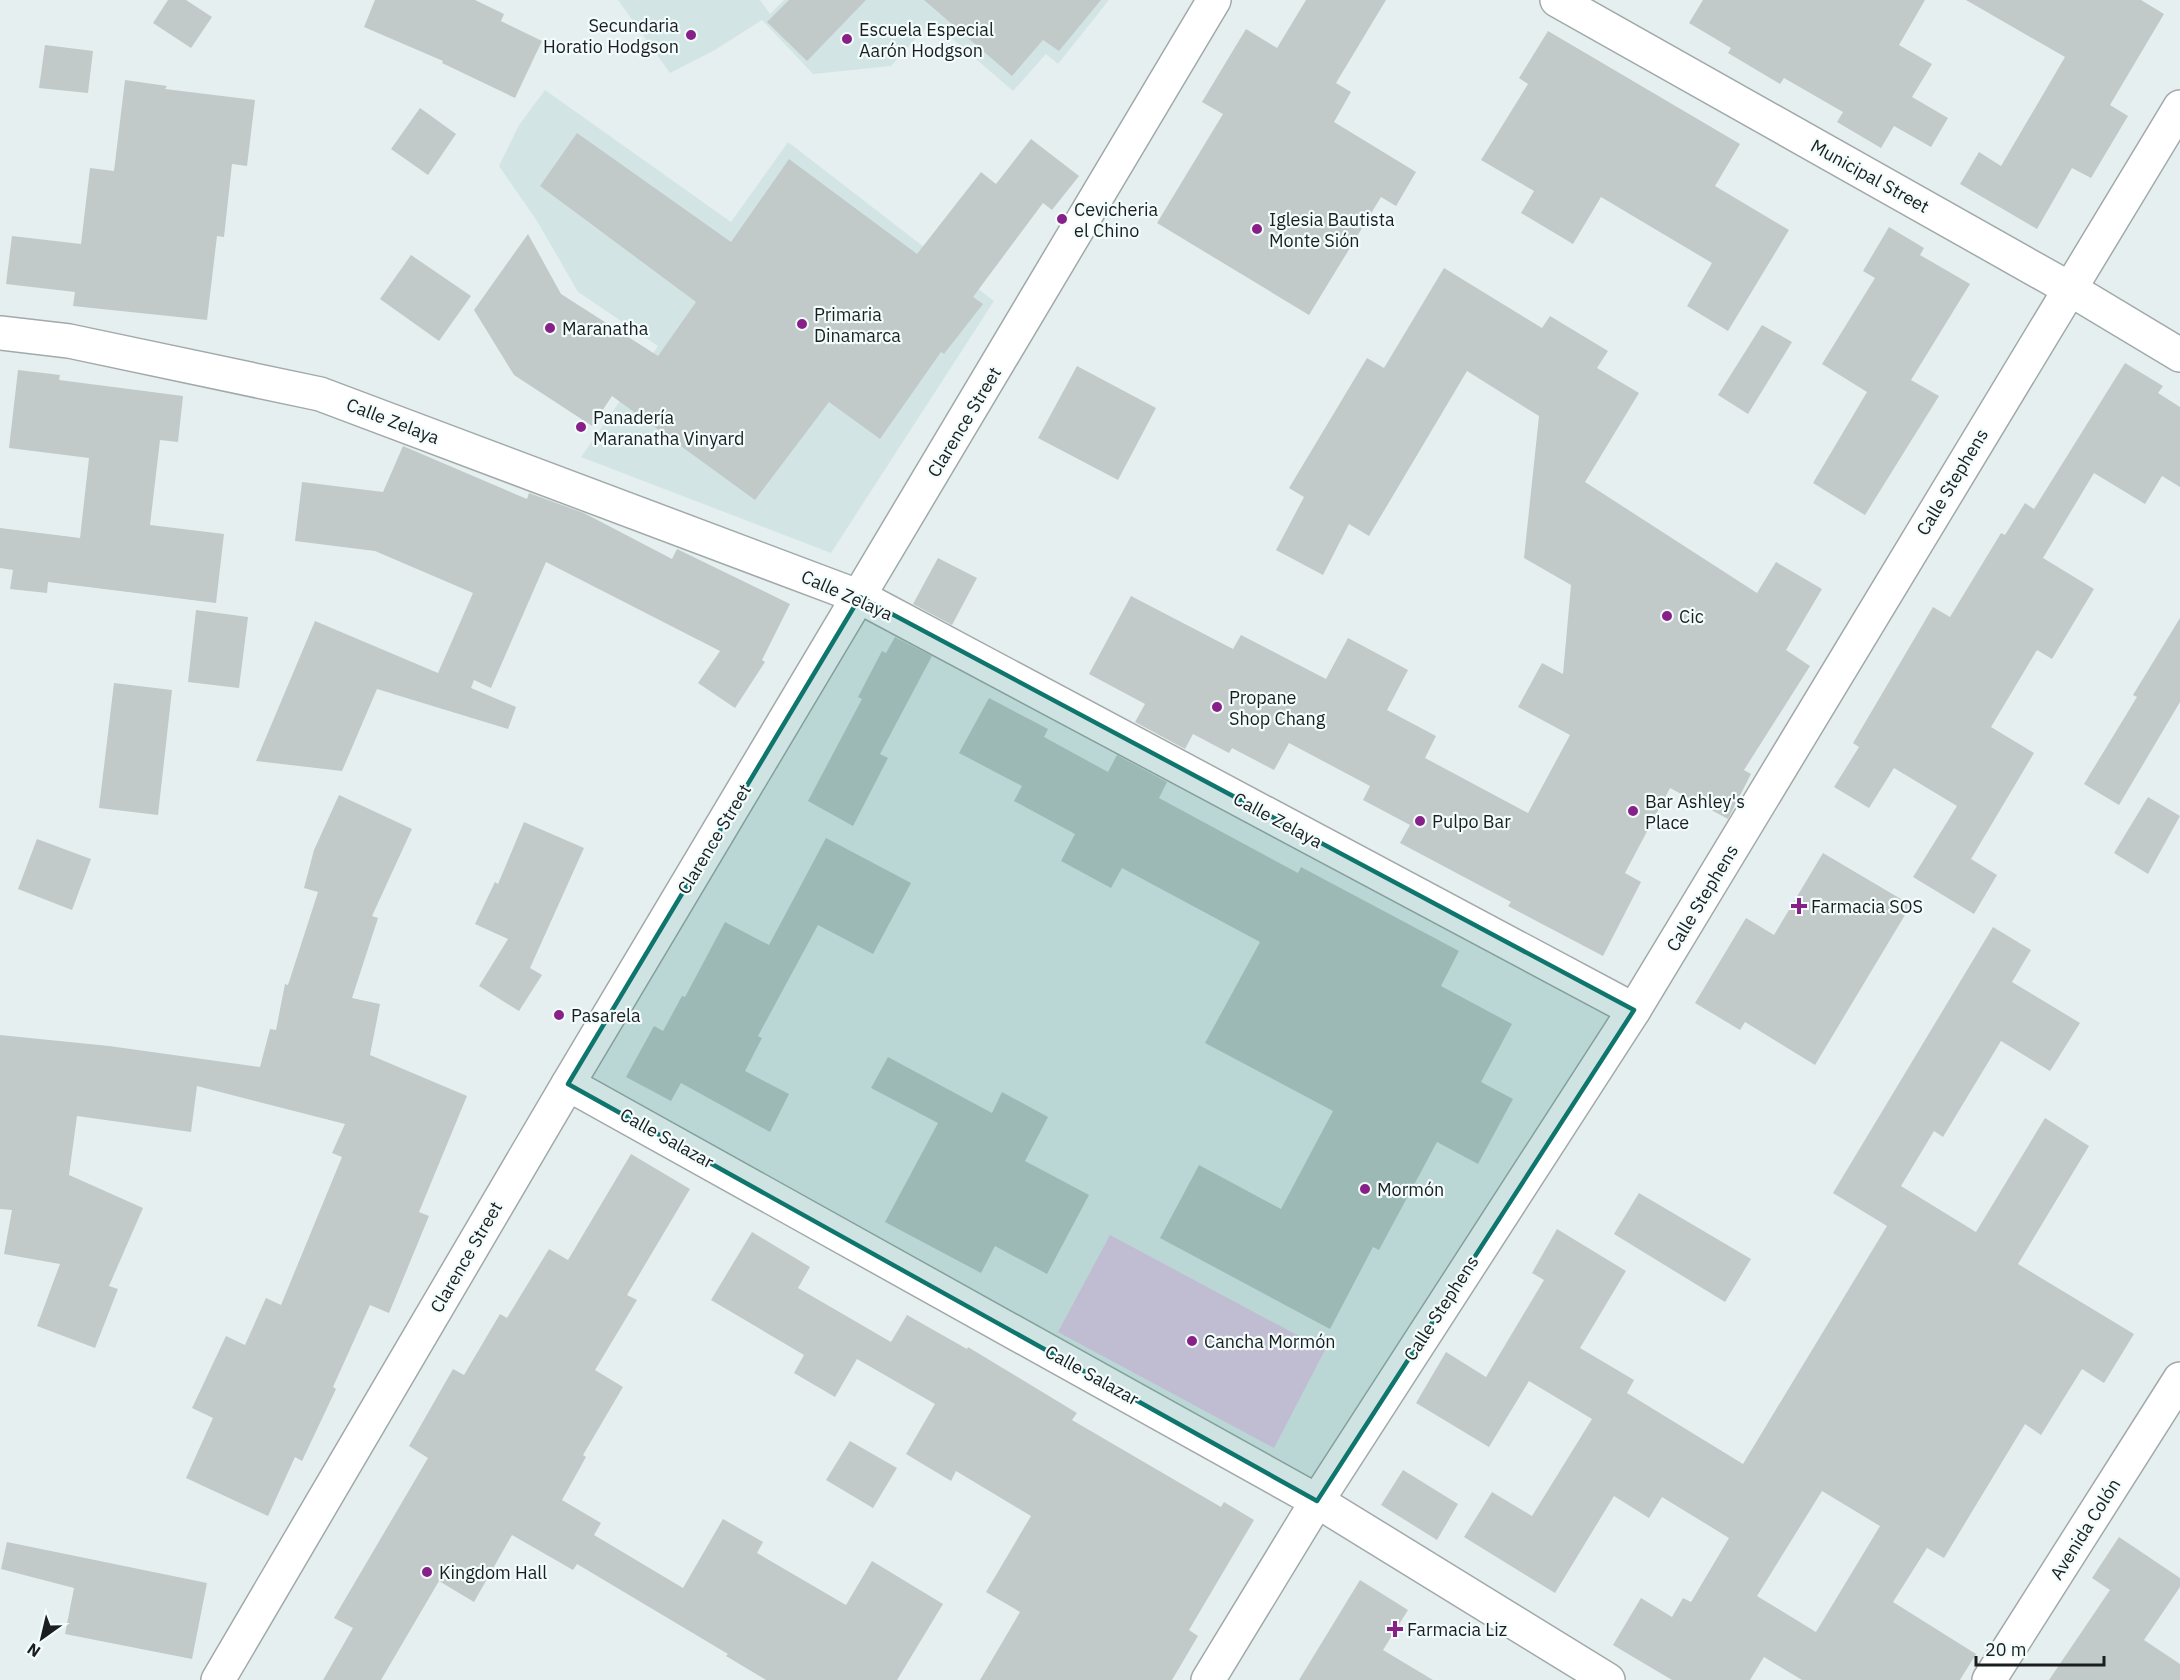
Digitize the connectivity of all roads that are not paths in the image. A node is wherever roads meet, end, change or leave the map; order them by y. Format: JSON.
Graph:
{"nodes":[{"id":1,"x":1214,"y":0,"type":"edge"},
{"id":2,"x":1557,"y":0,"type":"edge"},
{"id":3,"x":2180,"y":107,"type":"edge"},
{"id":4,"x":2070,"y":289,"type":"junction"},
{"id":5,"x":0,"y":333,"type":"edge"},
{"id":6,"x":2180,"y":356,"type":"edge"},
{"id":7,"x":860,"y":597,"type":"junction"},
{"id":8,"x":1634,"y":1010,"type":"junction"},
{"id":9,"x":567,"y":1084,"type":"junction"},
{"id":10,"x":2180,"y":1379,"type":"edge"},
{"id":11,"x":1317,"y":1501,"type":"junction"},
{"id":12,"x":218,"y":1680,"type":"edge"},
{"id":13,"x":1208,"y":1680,"type":"edge"},
{"id":14,"x":1608,"y":1680,"type":"edge"},
{"id":15,"x":1989,"y":1680,"type":"edge"}],
"edges":[{"from":1,"to":7,"type":"street","name":"Clarence Street"},
{"from":2,"to":4,"type":"street","name":"Municipal Street"},
{"from":3,"to":4,"type":"street","name":"Calle Stephens"},
{"from":4,"to":6,"type":"street","name":"Municipal Street"},
{"from":4,"to":8,"type":"street","name":"Calle Stephens"},
{"from":5,"to":7,"type":"street","name":"Calle Zelaya"},
{"from":7,"to":8,"type":"street","name":"Calle Zelaya"},
{"from":7,"to":9,"type":"street","name":"Clarence Street"},
{"from":8,"to":11,"type":"street","name":"Calle Stephens"},
{"from":9,"to":11,"type":"street","name":"Calle Salazar"},
{"from":9,"to":12,"type":"street","name":"Clarence Street"},
{"from":10,"to":15,"type":"street","name":"Avenida Colón"},
{"from":11,"to":13,"type":"street","name":"Calle Stephens"},
{"from":11,"to":14,"type":"street","name":"Calle Salazar"}]}
